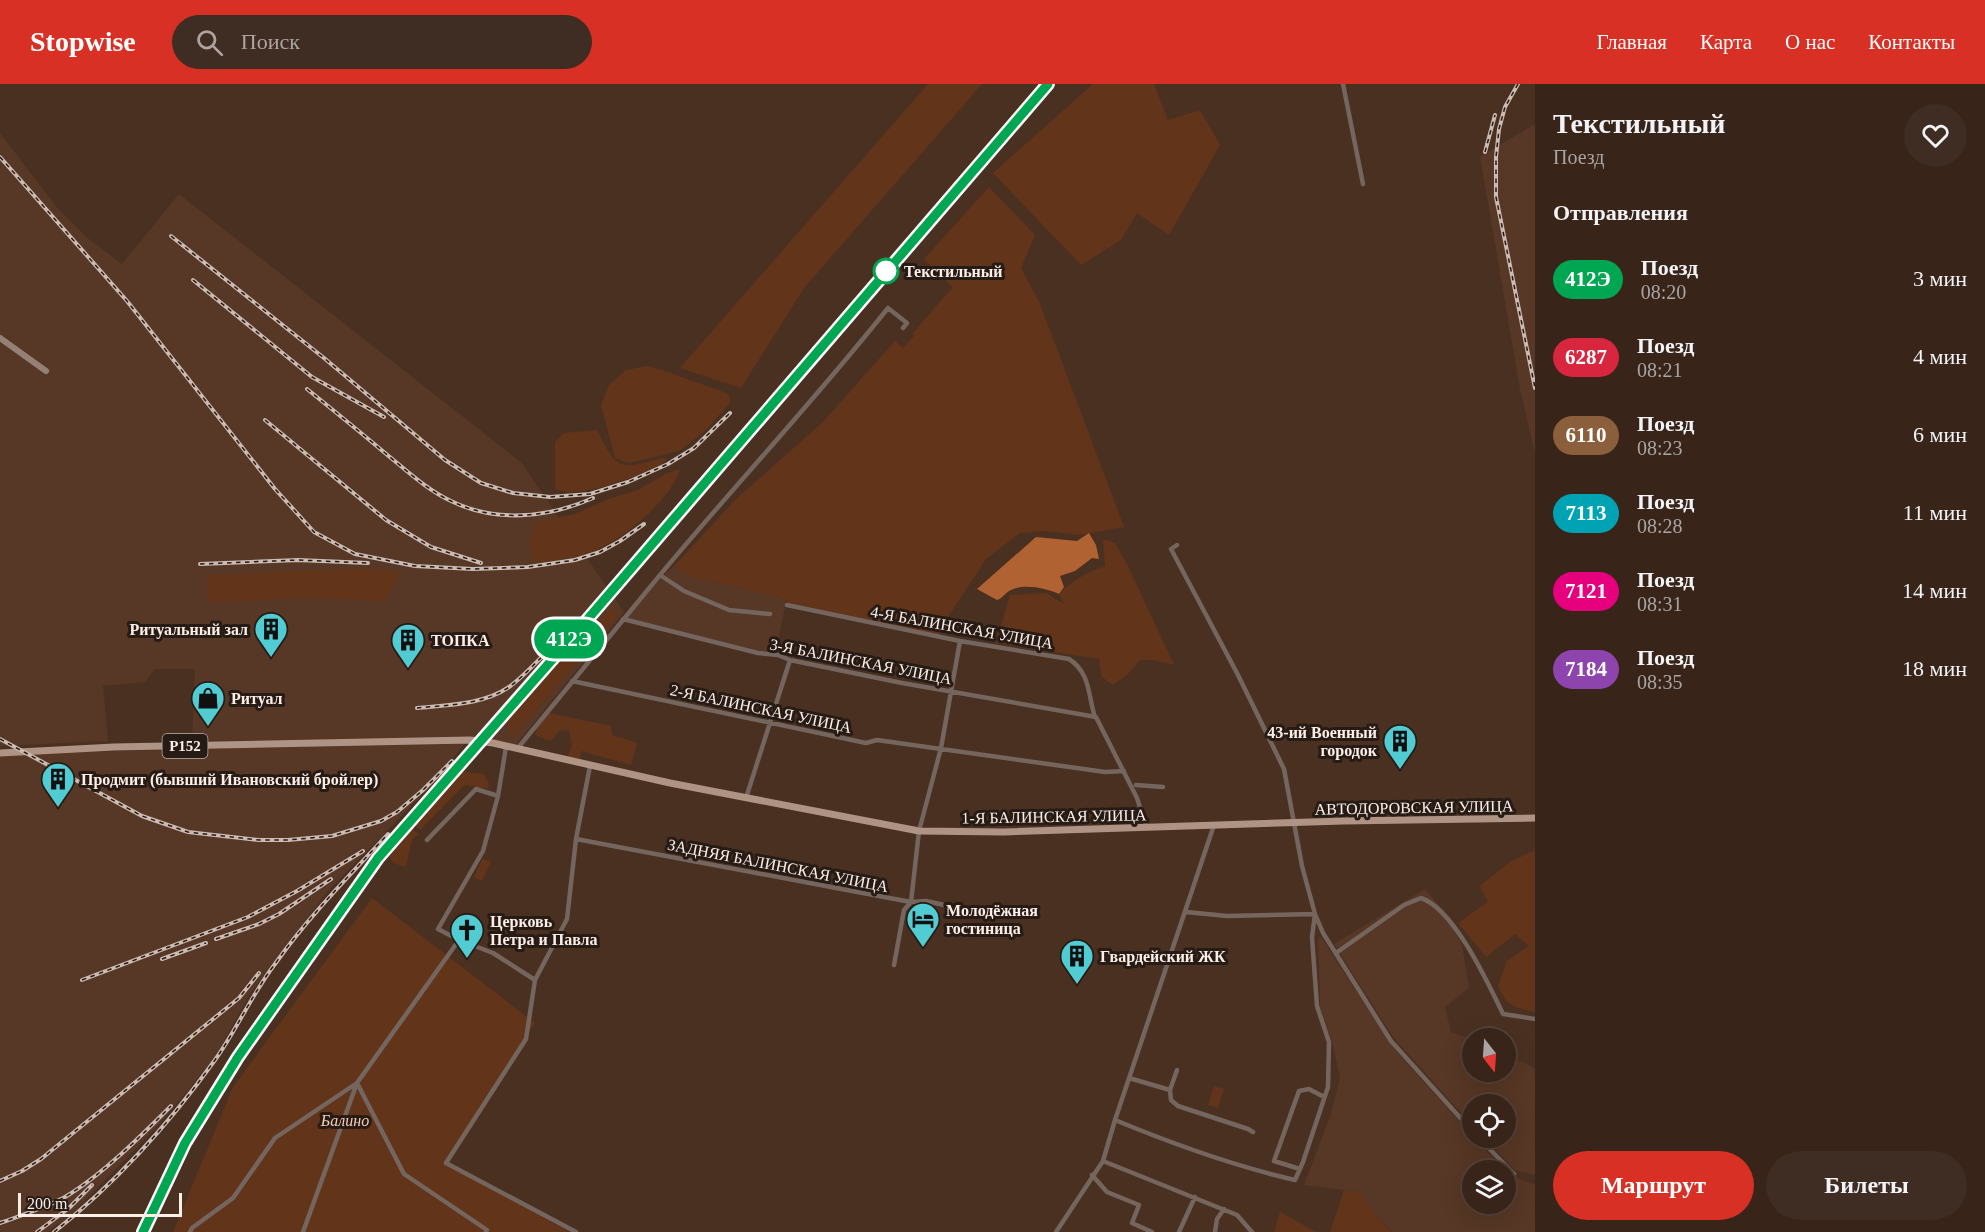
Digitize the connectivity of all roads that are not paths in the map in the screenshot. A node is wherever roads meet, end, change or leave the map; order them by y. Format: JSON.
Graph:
{"nodes":[{"id":1,"x":1343,"y":84,"type":"edge"},
{"id":2,"x":1363,"y":184,"type":"dead end"},
{"id":3,"x":903,"y":328,"type":"dead end"},
{"id":4,"x":0,"y":338,"type":"edge"},
{"id":5,"x":46,"y":371,"type":"dead end"},
{"id":6,"x":1177,"y":545,"type":"dead end"},
{"id":7,"x":660,"y":575,"type":"junction"},
{"id":8,"x":787,"y":605,"type":"dead end"},
{"id":9,"x":770,"y":614,"type":"dead end"},
{"id":10,"x":623,"y":619,"type":"junction"},
{"id":11,"x":960,"y":641,"type":"junction"},
{"id":12,"x":790,"y":660,"type":"junction"},
{"id":13,"x":572,"y":681,"type":"junction"},
{"id":14,"x":951,"y":691,"type":"junction"},
{"id":15,"x":1095,"y":717,"type":"junction"},
{"id":16,"x":771,"y":724,"type":"junction"},
{"id":17,"x":506,"y":747,"type":"junction"},
{"id":18,"x":940,"y":748,"type":"junction"},
{"id":19,"x":518,"y":749,"type":"junction"},
{"id":20,"x":0,"y":753,"type":"edge"},
{"id":21,"x":590,"y":766,"type":"junction"},
{"id":22,"x":1124,"y":771,"type":"junction"},
{"id":23,"x":1136,"y":785,"type":"dead end"},
{"id":24,"x":1163,"y":787,"type":"dead end"},
{"id":25,"x":498,"y":796,"type":"junction"},
{"id":26,"x":746,"y":798,"type":"junction"},
{"id":27,"x":1535,"y":818,"type":"edge"},
{"id":28,"x":1293,"y":823,"type":"junction"},
{"id":29,"x":1214,"y":825,"type":"junction"},
{"id":30,"x":1146,"y":827,"type":"junction"},
{"id":31,"x":919,"y":831,"type":"junction"},
{"id":32,"x":576,"y":839,"type":"junction"},
{"id":33,"x":427,"y":840,"type":"dead end"},
{"id":34,"x":911,"y":902,"type":"junction"},
{"id":35,"x":976,"y":912,"type":"dead end"},
{"id":36,"x":1186,"y":912,"type":"junction"},
{"id":37,"x":1315,"y":914,"type":"junction"},
{"id":38,"x":459,"y":940,"type":"junction"},
{"id":39,"x":1336,"y":953,"type":"junction"},
{"id":40,"x":894,"y":965,"type":"dead end"},
{"id":41,"x":535,"y":980,"type":"junction"},
{"id":42,"x":1535,"y":1019,"type":"edge"},
{"id":43,"x":1177,"y":1070,"type":"dead end"},
{"id":44,"x":1129,"y":1078,"type":"junction"},
{"id":45,"x":357,"y":1083,"type":"junction"},
{"id":46,"x":1170,"y":1090,"type":"junction"},
{"id":47,"x":1324,"y":1096,"type":"junction"},
{"id":48,"x":1115,"y":1120,"type":"junction"},
{"id":49,"x":1462,"y":1120,"type":"edge"},
{"id":50,"x":1253,"y":1132,"type":"dead end"},
{"id":51,"x":1489,"y":1148,"type":"edge"},
{"id":52,"x":1500,"y":1160,"type":"edge"},
{"id":53,"x":1103,"y":1161,"type":"junction"},
{"id":54,"x":1300,"y":1169,"type":"junction"},
{"id":55,"x":1092,"y":1175,"type":"junction"},
{"id":56,"x":1195,"y":1197,"type":"junction"},
{"id":57,"x":1224,"y":1209,"type":"junction"},
{"id":58,"x":190,"y":1232,"type":"edge"},
{"id":59,"x":303,"y":1232,"type":"edge"},
{"id":60,"x":486,"y":1232,"type":"edge"},
{"id":61,"x":576,"y":1232,"type":"edge"},
{"id":62,"x":1056,"y":1232,"type":"edge"},
{"id":63,"x":1152,"y":1232,"type":"edge"},
{"id":64,"x":1179,"y":1232,"type":"edge"},
{"id":65,"x":1215,"y":1232,"type":"edge"},
{"id":66,"x":1252,"y":1232,"type":"edge"}],
"edges":[{"from":1,"to":2,"type":"street"},
{"from":3,"to":7,"type":"street"},
{"from":4,"to":5,"type":"street"},
{"from":6,"to":28,"type":"street","name":"АВТОДОРОВСКАЯ УЛИЦА"},
{"from":7,"to":9,"type":"street"},
{"from":7,"to":10,"type":"street"},
{"from":8,"to":11,"type":"street","name":"4-Я БАЛИНСКАЯ УЛИЦА"},
{"from":10,"to":12,"type":"street","name":"3-Я БАЛИНСКАЯ УЛИЦА"},
{"from":10,"to":13,"type":"street"},
{"from":11,"to":14,"type":"street"},
{"from":11,"to":15,"type":"street","name":"4-Я БАЛИНСКАЯ УЛИЦА"},
{"from":12,"to":14,"type":"street","name":"3-Я БАЛИНСКАЯ УЛИЦА"},
{"from":12,"to":16,"type":"street"},
{"from":13,"to":16,"type":"street","name":"2-Я БАЛИНСКАЯ УЛИЦА"},
{"from":13,"to":19,"type":"street"},
{"from":14,"to":15,"type":"street","name":"3-Я БАЛИНСКАЯ УЛИЦА"},
{"from":14,"to":18,"type":"street"},
{"from":15,"to":22,"type":"street","name":"4-Я БАЛИНСКАЯ УЛИЦА"},
{"from":16,"to":18,"type":"street","name":"2-Я БАЛИНСКАЯ УЛИЦА"},
{"from":16,"to":26,"type":"street"},
{"from":17,"to":19,"type":"main road","name":"1-Я БАЛИНСКАЯ УЛИЦА"},
{"from":17,"to":20,"type":"main road","name":"1-Я БАЛИНСКАЯ УЛИЦА","number":"Р152"},
{"from":17,"to":25,"type":"street"},
{"from":18,"to":22,"type":"street","name":"2-Я БАЛИНСКАЯ УЛИЦА"},
{"from":18,"to":31,"type":"street"},
{"from":19,"to":21,"type":"main road","name":"1-Я БАЛИНСКАЯ УЛИЦА"},
{"from":21,"to":26,"type":"main road","name":"1-Я БАЛИНСКАЯ УЛИЦА"},
{"from":21,"to":32,"type":"street"},
{"from":22,"to":30,"type":"street","name":"4-Я БАЛИНСКАЯ УЛИЦА"},
{"from":23,"to":24,"type":"street"},
{"from":25,"to":33,"type":"street"},
{"from":25,"to":38,"type":"street"},
{"from":26,"to":31,"type":"main road","name":"1-Я БАЛИНСКАЯ УЛИЦА"},
{"from":27,"to":28,"type":"main road","name":"АВТОДОРОВСКАЯ УЛИЦА"},
{"from":28,"to":29,"type":"main road","name":"АВТОДОРОВСКАЯ УЛИЦА"},
{"from":28,"to":37,"type":"street","name":"АВТОДОРОВСКАЯ УЛИЦА"},
{"from":29,"to":30,"type":"main road","name":"1-Я БАЛИНСКАЯ УЛИЦА"},
{"from":29,"to":36,"type":"street"},
{"from":30,"to":31,"type":"main road","name":"1-Я БАЛИНСКАЯ УЛИЦА"},
{"from":31,"to":34,"type":"street"},
{"from":32,"to":34,"type":"street","name":"ЗАДНЯЯ БАЛИНСКАЯ УЛИЦА"},
{"from":32,"to":41,"type":"street"},
{"from":34,"to":35,"type":"street","name":"ЗАДНЯЯ БАЛИНСКАЯ УЛИЦА"},
{"from":34,"to":40,"type":"street"},
{"from":36,"to":37,"type":"street"},
{"from":36,"to":44,"type":"street"},
{"from":37,"to":39,"type":"street","name":"АВТОДОРОВСКАЯ УЛИЦА"},
{"from":37,"to":47,"type":"street"},
{"from":38,"to":41,"type":"street"},
{"from":38,"to":45,"type":"street"},
{"from":39,"to":42,"type":"street"},
{"from":39,"to":49,"type":"street","name":"АВТОДОРОВСКАЯ УЛИЦА"},
{"from":41,"to":61,"type":"street"},
{"from":43,"to":46,"type":"street"},
{"from":44,"to":46,"type":"street"},
{"from":44,"to":48,"type":"street"},
{"from":45,"to":58,"type":"street"},
{"from":45,"to":59,"type":"street"},
{"from":45,"to":60,"type":"street"},
{"from":46,"to":50,"type":"street"},
{"from":47,"to":54,"type":"street"},
{"from":47,"to":54,"type":"street"},
{"from":48,"to":53,"type":"street"},
{"from":48,"to":54,"type":"street"},
{"from":51,"to":52,"type":"street"},
{"from":53,"to":55,"type":"street"},
{"from":53,"to":56,"type":"street"},
{"from":55,"to":62,"type":"street"},
{"from":55,"to":63,"type":"street"},
{"from":56,"to":57,"type":"street"},
{"from":56,"to":64,"type":"street"},
{"from":57,"to":65,"type":"street"},
{"from":57,"to":66,"type":"street"}]}
